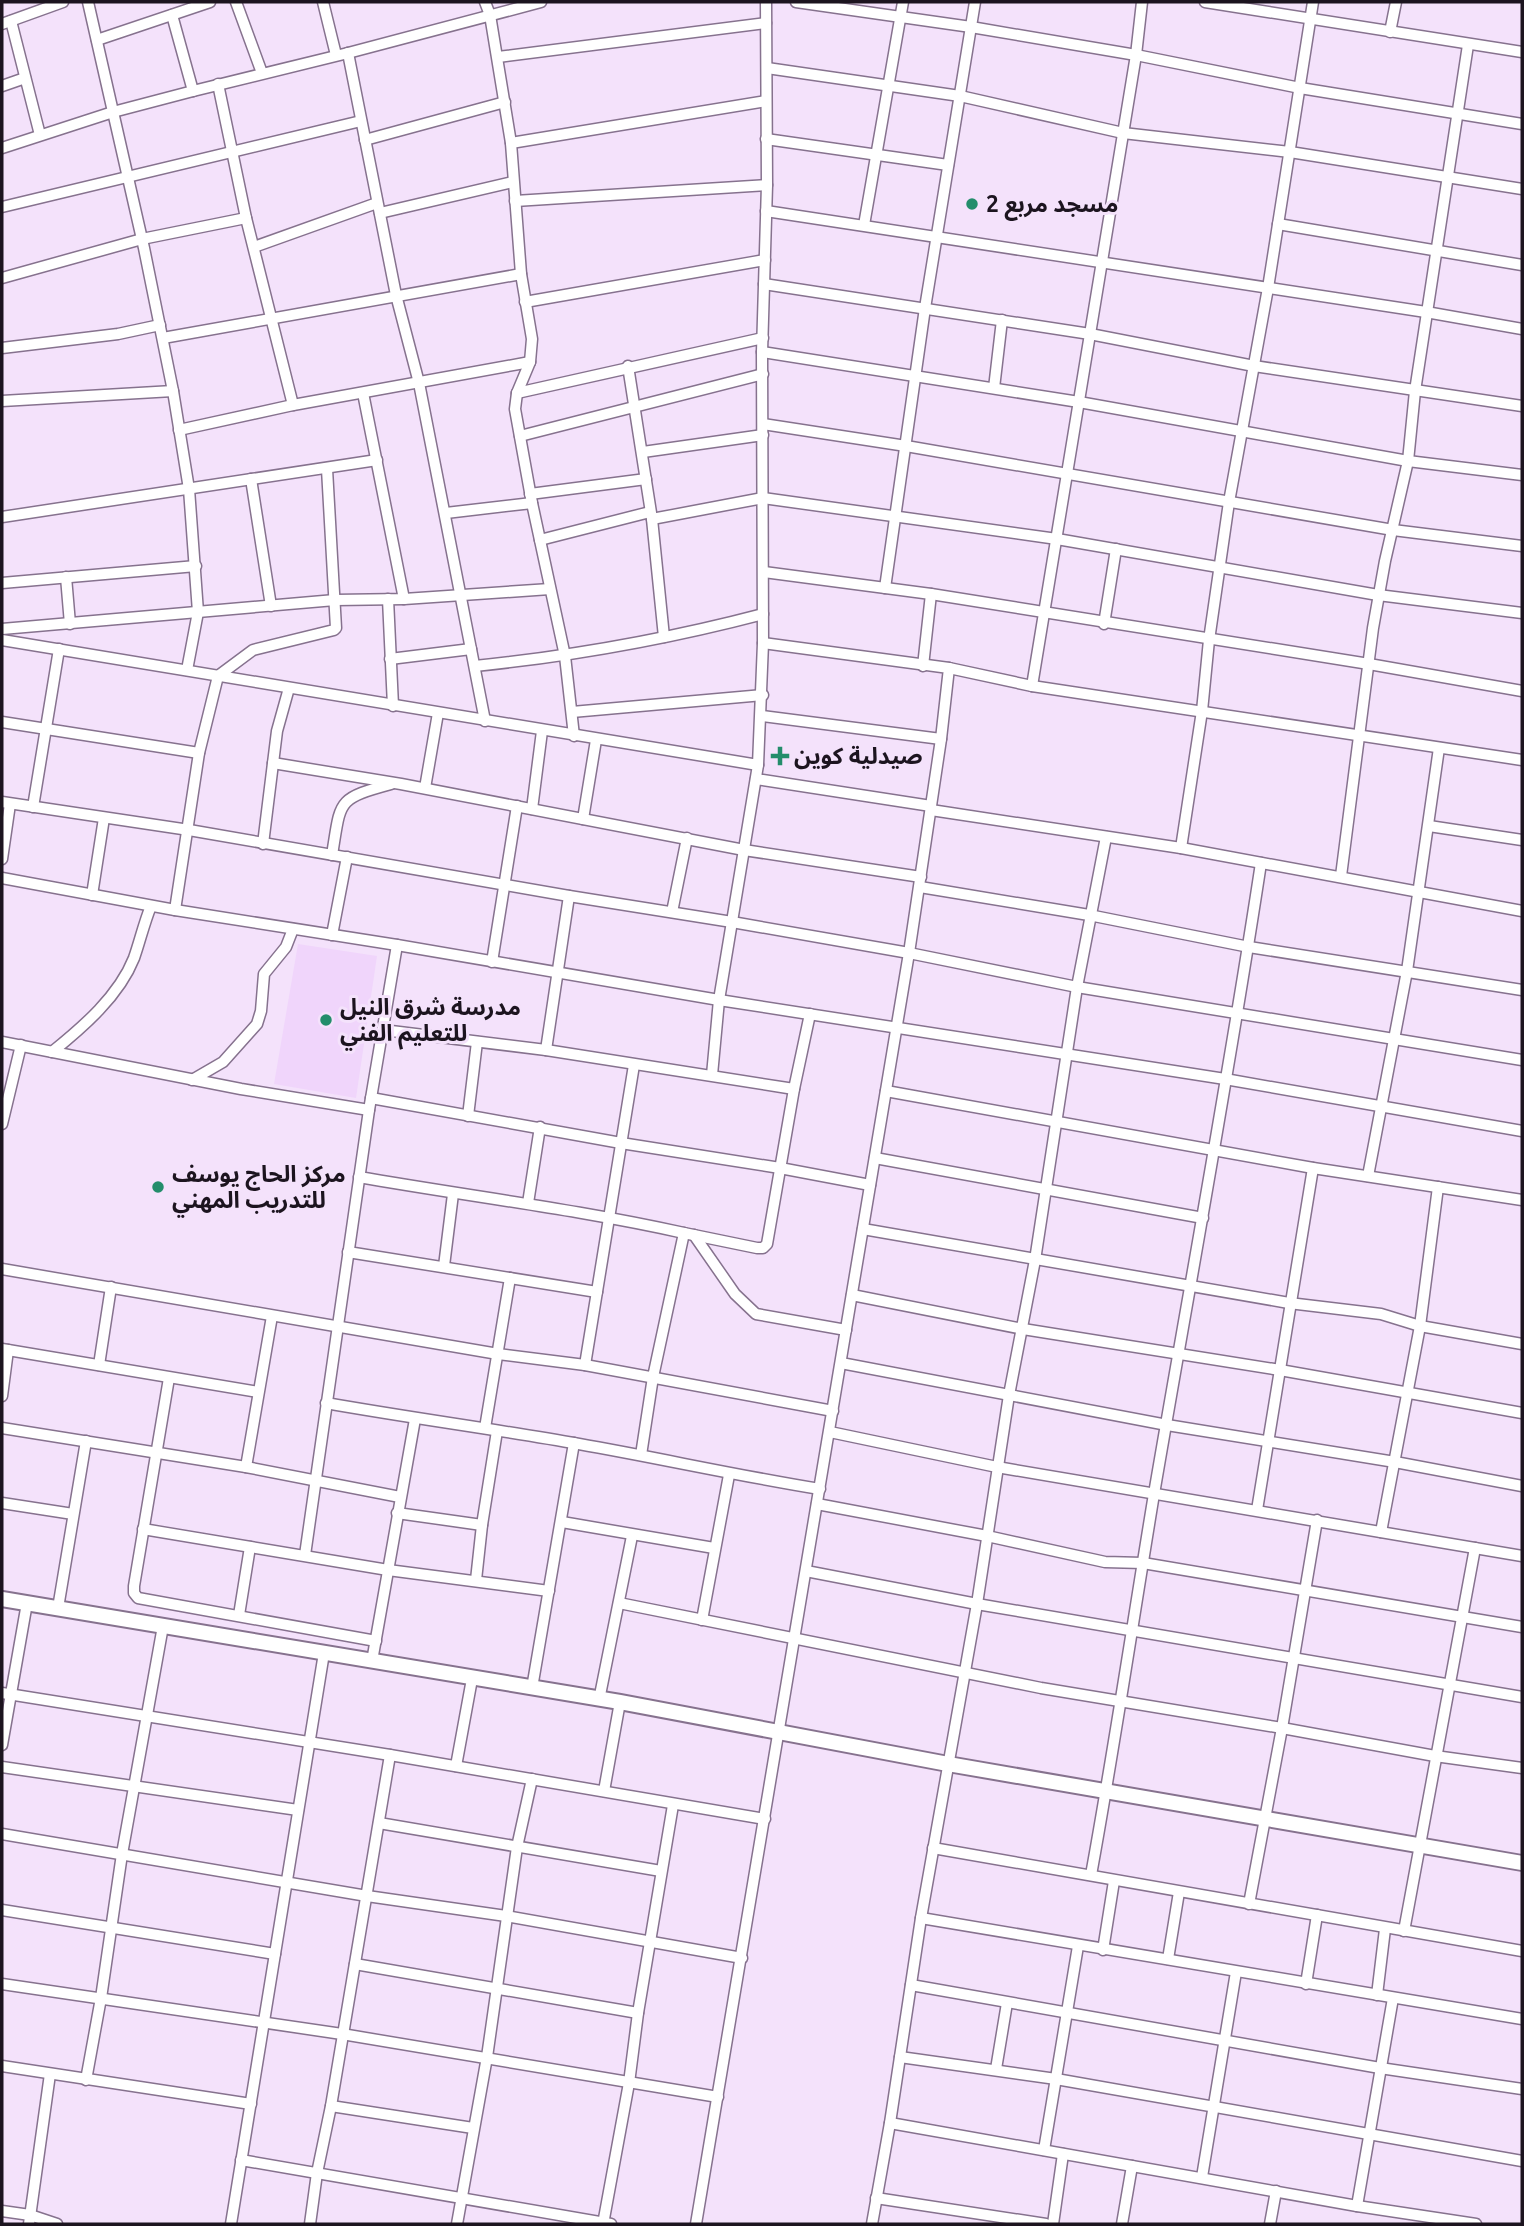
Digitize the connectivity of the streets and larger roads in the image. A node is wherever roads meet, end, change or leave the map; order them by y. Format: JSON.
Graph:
{"nodes":[{"id":1,"x":62,"y":2,"type":"edge"},
{"id":2,"x":88,"y":2,"type":"edge"},
{"id":3,"x":210,"y":2,"type":"edge"},
{"id":4,"x":236,"y":2,"type":"edge"},
{"id":5,"x":323,"y":2,"type":"edge"},
{"id":6,"x":485,"y":2,"type":"edge"},
{"id":7,"x":541,"y":2,"type":"edge"},
{"id":8,"x":766,"y":2,"type":"edge"},
{"id":9,"x":796,"y":2,"type":"edge"},
{"id":10,"x":903,"y":2,"type":"edge"},
{"id":11,"x":975,"y":2,"type":"edge"},
{"id":12,"x":1142,"y":2,"type":"edge"},
{"id":13,"x":1205,"y":2,"type":"edge"},
{"id":14,"x":1313,"y":2,"type":"edge"},
{"id":15,"x":1396,"y":2,"type":"edge"},
{"id":16,"x":172,"y":15,"type":"junction"},
{"id":17,"x":490,"y":15,"type":"junction"},
{"id":18,"x":900,"y":16,"type":"junction"},
{"id":19,"x":1311,"y":19,"type":"junction"},
{"id":20,"x":6,"y":23,"type":"edge"},
{"id":21,"x":766,"y":23,"type":"junction"},
{"id":22,"x":971,"y":27,"type":"junction"},
{"id":23,"x":1390,"y":32,"type":"junction"},
{"id":24,"x":97,"y":40,"type":"junction"},
{"id":25,"x":1468,"y":45,"type":"junction"},
{"id":26,"x":1522,"y":52,"type":"edge"},
{"id":27,"x":348,"y":53,"type":"junction"},
{"id":28,"x":336,"y":55,"type":"junction"},
{"id":29,"x":1136,"y":55,"type":"junction"},
{"id":30,"x":498,"y":57,"type":"junction"},
{"id":31,"x":767,"y":68,"type":"junction"},
{"id":32,"x":262,"y":74,"type":"junction"},
{"id":33,"x":25,"y":78,"type":"junction"},
{"id":34,"x":218,"y":84,"type":"junction"},
{"id":35,"x":2,"y":86,"type":"edge"},
{"id":36,"x":890,"y":86,"type":"junction"},
{"id":37,"x":1300,"y":88,"type":"junction"},
{"id":38,"x":193,"y":91,"type":"junction"},
{"id":39,"x":960,"y":96,"type":"junction"},
{"id":40,"x":766,"y":101,"type":"junction"},
{"id":41,"x":505,"y":102,"type":"junction"},
{"id":42,"x":113,"y":112,"type":"junction"},
{"id":43,"x":1458,"y":113,"type":"junction"},
{"id":44,"x":361,"y":121,"type":"junction"},
{"id":45,"x":1522,"y":124,"type":"edge"},
{"id":46,"x":1123,"y":133,"type":"junction"},
{"id":47,"x":40,"y":135,"type":"junction"},
{"id":48,"x":365,"y":139,"type":"junction"},
{"id":49,"x":766,"y":139,"type":"junction"},
{"id":50,"x":511,"y":143,"type":"junction"},
{"id":51,"x":2,"y":148,"type":"edge"},
{"id":52,"x":233,"y":151,"type":"junction"},
{"id":53,"x":1290,"y":152,"type":"junction"},
{"id":54,"x":877,"y":156,"type":"junction"},
{"id":55,"x":948,"y":165,"type":"junction"},
{"id":56,"x":1448,"y":177,"type":"junction"},
{"id":57,"x":129,"y":178,"type":"junction"},
{"id":58,"x":513,"y":182,"type":"junction"},
{"id":59,"x":767,"y":185,"type":"junction"},
{"id":60,"x":1522,"y":189,"type":"edge"},
{"id":61,"x":515,"y":201,"type":"junction"},
{"id":62,"x":2,"y":207,"type":"edge"},
{"id":63,"x":379,"y":208,"type":"junction"},
{"id":64,"x":766,"y":211,"type":"junction"},
{"id":65,"x":246,"y":218,"type":"junction"},
{"id":66,"x":1279,"y":224,"type":"junction"},
{"id":67,"x":864,"y":225,"type":"junction"},
{"id":68,"x":937,"y":236,"type":"junction"},
{"id":69,"x":142,"y":239,"type":"junction"},
{"id":70,"x":254,"y":247,"type":"junction"},
{"id":71,"x":1436,"y":250,"type":"junction"},
{"id":72,"x":765,"y":260,"type":"junction"},
{"id":73,"x":1102,"y":263,"type":"junction"},
{"id":74,"x":1522,"y":265,"type":"edge"},
{"id":75,"x":521,"y":274,"type":"junction"},
{"id":76,"x":2,"y":278,"type":"edge"},
{"id":77,"x":764,"y":284,"type":"junction"},
{"id":78,"x":1269,"y":288,"type":"junction"},
{"id":79,"x":396,"y":295,"type":"junction"},
{"id":80,"x":526,"y":302,"type":"junction"},
{"id":81,"x":925,"y":308,"type":"junction"},
{"id":82,"x":1426,"y":312,"type":"junction"},
{"id":83,"x":272,"y":320,"type":"junction"},
{"id":84,"x":1002,"y":320,"type":"junction"},
{"id":85,"x":160,"y":325,"type":"junction"},
{"id":86,"x":1522,"y":329,"type":"edge"},
{"id":87,"x":1090,"y":334,"type":"junction"},
{"id":88,"x":163,"y":338,"type":"junction"},
{"id":89,"x":763,"y":338,"type":"junction"},
{"id":90,"x":2,"y":348,"type":"edge"},
{"id":91,"x":762,"y":352,"type":"junction"},
{"id":92,"x":530,"y":362,"type":"junction"},
{"id":93,"x":628,"y":366,"type":"junction"},
{"id":94,"x":1254,"y":366,"type":"junction"},
{"id":95,"x":763,"y":374,"type":"junction"},
{"id":96,"x":916,"y":377,"type":"junction"},
{"id":97,"x":419,"y":383,"type":"junction"},
{"id":98,"x":994,"y":388,"type":"junction"},
{"id":99,"x":173,"y":391,"type":"junction"},
{"id":100,"x":1415,"y":391,"type":"junction"},
{"id":101,"x":363,"y":393,"type":"junction"},
{"id":102,"x":517,"y":393,"type":"junction"},
{"id":103,"x":2,"y":401,"type":"edge"},
{"id":104,"x":1079,"y":402,"type":"junction"},
{"id":105,"x":293,"y":405,"type":"junction"},
{"id":106,"x":1522,"y":406,"type":"edge"},
{"id":107,"x":636,"y":407,"type":"junction"},
{"id":108,"x":179,"y":430,"type":"junction"},
{"id":109,"x":763,"y":430,"type":"junction"},
{"id":110,"x":1242,"y":432,"type":"junction"},
{"id":111,"x":520,"y":436,"type":"junction"},
{"id":112,"x":906,"y":446,"type":"junction"},
{"id":113,"x":643,"y":452,"type":"junction"},
{"id":114,"x":377,"y":460,"type":"junction"},
{"id":115,"x":1408,"y":461,"type":"junction"},
{"id":116,"x":327,"y":469,"type":"junction"},
{"id":117,"x":1066,"y":474,"type":"junction"},
{"id":118,"x":1522,"y":475,"type":"edge"},
{"id":119,"x":251,"y":478,"type":"junction"},
{"id":120,"x":646,"y":479,"type":"junction"},
{"id":121,"x":189,"y":489,"type":"junction"},
{"id":122,"x":531,"y":498,"type":"junction"},
{"id":123,"x":763,"y":498,"type":"junction"},
{"id":124,"x":1229,"y":502,"type":"junction"},
{"id":125,"x":446,"y":513,"type":"junction"},
{"id":126,"x":651,"y":516,"type":"junction"},
{"id":127,"x":896,"y":516,"type":"junction"},
{"id":128,"x":2,"y":517,"type":"edge"},
{"id":129,"x":1393,"y":530,"type":"junction"},
{"id":130,"x":1057,"y":539,"type":"junction"},
{"id":131,"x":540,"y":540,"type":"junction"},
{"id":132,"x":1522,"y":546,"type":"edge"},
{"id":133,"x":1116,"y":550,"type":"junction"},
{"id":134,"x":196,"y":566,"type":"junction"},
{"id":135,"x":1219,"y":568,"type":"junction"},
{"id":136,"x":764,"y":572,"type":"junction"},
{"id":137,"x":66,"y":577,"type":"junction"},
{"id":138,"x":2,"y":583,"type":"edge"},
{"id":139,"x":885,"y":588,"type":"junction"},
{"id":140,"x":550,"y":589,"type":"junction"},
{"id":141,"x":931,"y":594,"type":"junction"},
{"id":142,"x":460,"y":595,"type":"junction"},
{"id":143,"x":1378,"y":595,"type":"junction"},
{"id":144,"x":388,"y":599,"type":"junction"},
{"id":145,"x":404,"y":599,"type":"junction"},
{"id":146,"x":335,"y":600,"type":"junction"},
{"id":147,"x":271,"y":606,"type":"junction"},
{"id":148,"x":198,"y":611,"type":"junction"},
{"id":149,"x":1045,"y":613,"type":"junction"},
{"id":150,"x":1522,"y":613,"type":"edge"},
{"id":151,"x":763,"y":614,"type":"junction"},
{"id":152,"x":70,"y":624,"type":"junction"},
{"id":153,"x":1104,"y":624,"type":"junction"},
{"id":154,"x":2,"y":629,"type":"edge"},
{"id":155,"x":664,"y":637,"type":"junction"},
{"id":156,"x":2,"y":640,"type":"edge"},
{"id":157,"x":1209,"y":640,"type":"junction"},
{"id":158,"x":763,"y":643,"type":"junction"},
{"id":159,"x":59,"y":649,"type":"junction"},
{"id":160,"x":471,"y":649,"type":"junction"},
{"id":161,"x":565,"y":656,"type":"junction"},
{"id":162,"x":390,"y":659,"type":"junction"},
{"id":163,"x":1369,"y":664,"type":"junction"},
{"id":164,"x":923,"y":666,"type":"junction"},
{"id":165,"x":475,"y":667,"type":"junction"},
{"id":166,"x":948,"y":668,"type":"junction"},
{"id":167,"x":187,"y":670,"type":"junction"},
{"id":168,"x":218,"y":676,"type":"junction"},
{"id":169,"x":1032,"y":686,"type":"junction"},
{"id":170,"x":289,"y":688,"type":"junction"},
{"id":171,"x":1522,"y":691,"type":"edge"},
{"id":172,"x":763,"y":695,"type":"junction"},
{"id":173,"x":393,"y":706,"type":"junction"},
{"id":174,"x":1202,"y":711,"type":"junction"},
{"id":175,"x":572,"y":712,"type":"junction"},
{"id":176,"x":439,"y":713,"type":"junction"},
{"id":177,"x":762,"y":716,"type":"junction"},
{"id":178,"x":485,"y":721,"type":"junction"},
{"id":179,"x":2,"y":722,"type":"edge"},
{"id":180,"x":46,"y":729,"type":"junction"},
{"id":181,"x":542,"y":731,"type":"junction"},
{"id":182,"x":1358,"y":735,"type":"junction"},
{"id":183,"x":574,"y":736,"type":"junction"},
{"id":184,"x":942,"y":739,"type":"junction"},
{"id":185,"x":596,"y":740,"type":"junction"},
{"id":186,"x":1439,"y":748,"type":"junction"},
{"id":187,"x":199,"y":753,"type":"junction"},
{"id":188,"x":1522,"y":760,"type":"edge"},
{"id":189,"x":273,"y":763,"type":"junction"},
{"id":190,"x":758,"y":765,"type":"junction"},
{"id":191,"x":756,"y":779,"type":"junction"},
{"id":192,"x":395,"y":783,"type":"junction"},
{"id":193,"x":425,"y":788,"type":"junction"},
{"id":194,"x":6,"y":803,"type":"edge"},
{"id":195,"x":517,"y":806,"type":"junction"},
{"id":196,"x":33,"y":807,"type":"junction"},
{"id":197,"x":931,"y":808,"type":"junction"},
{"id":198,"x":532,"y":809,"type":"junction"},
{"id":199,"x":104,"y":818,"type":"junction"},
{"id":200,"x":583,"y":819,"type":"junction"},
{"id":201,"x":1429,"y":825,"type":"junction"},
{"id":202,"x":189,"y":830,"type":"junction"},
{"id":203,"x":1106,"y":837,"type":"junction"},
{"id":204,"x":687,"y":838,"type":"junction"},
{"id":205,"x":1522,"y":840,"type":"edge"},
{"id":206,"x":263,"y":844,"type":"junction"},
{"id":207,"x":1181,"y":848,"type":"junction"},
{"id":208,"x":744,"y":850,"type":"junction"},
{"id":209,"x":331,"y":855,"type":"junction"},
{"id":210,"x":347,"y":857,"type":"junction"},
{"id":211,"x":2,"y":859,"type":"edge"},
{"id":212,"x":1261,"y":863,"type":"junction"},
{"id":213,"x":1341,"y":876,"type":"junction"},
{"id":214,"x":2,"y":878,"type":"edge"},
{"id":215,"x":920,"y":882,"type":"junction"},
{"id":216,"x":503,"y":884,"type":"junction"},
{"id":217,"x":1418,"y":893,"type":"junction"},
{"id":218,"x":92,"y":895,"type":"junction"},
{"id":219,"x":569,"y":897,"type":"junction"},
{"id":220,"x":150,"y":906,"type":"junction"},
{"id":221,"x":175,"y":910,"type":"junction"},
{"id":222,"x":1522,"y":911,"type":"edge"},
{"id":223,"x":672,"y":912,"type":"junction"},
{"id":224,"x":1089,"y":915,"type":"junction"},
{"id":225,"x":732,"y":922,"type":"junction"},
{"id":226,"x":293,"y":929,"type":"junction"},
{"id":227,"x":332,"y":935,"type":"junction"},
{"id":228,"x":397,"y":945,"type":"junction"},
{"id":229,"x":1248,"y":947,"type":"junction"},
{"id":230,"x":909,"y":953,"type":"junction"},
{"id":231,"x":492,"y":962,"type":"junction"},
{"id":232,"x":1407,"y":971,"type":"junction"},
{"id":233,"x":557,"y":973,"type":"junction"},
{"id":234,"x":1077,"y":986,"type":"junction"},
{"id":235,"x":1522,"y":990,"type":"edge"},
{"id":236,"x":719,"y":1000,"type":"junction"},
{"id":237,"x":810,"y":1014,"type":"junction"},
{"id":238,"x":1237,"y":1014,"type":"junction"},
{"id":239,"x":897,"y":1027,"type":"junction"},
{"id":240,"x":383,"y":1030,"type":"junction"},
{"id":241,"x":1394,"y":1040,"type":"junction"},
{"id":242,"x":2,"y":1042,"type":"edge"},
{"id":243,"x":477,"y":1042,"type":"junction"},
{"id":244,"x":21,"y":1045,"type":"junction"},
{"id":245,"x":547,"y":1050,"type":"junction"},
{"id":246,"x":52,"y":1052,"type":"junction"},
{"id":247,"x":1067,"y":1055,"type":"junction"},
{"id":248,"x":1522,"y":1060,"type":"edge"},
{"id":249,"x":634,"y":1065,"type":"junction"},
{"id":250,"x":712,"y":1075,"type":"junction"},
{"id":251,"x":1225,"y":1079,"type":"junction"},
{"id":252,"x":192,"y":1080,"type":"junction"},
{"id":253,"x":794,"y":1089,"type":"junction"},
{"id":254,"x":886,"y":1091,"type":"junction"},
{"id":255,"x":371,"y":1098,"type":"junction"},
{"id":256,"x":1380,"y":1107,"type":"junction"},
{"id":257,"x":369,"y":1110,"type":"junction"},
{"id":258,"x":468,"y":1116,"type":"junction"},
{"id":259,"x":1055,"y":1123,"type":"junction"},
{"id":260,"x":2,"y":1125,"type":"edge"},
{"id":261,"x":540,"y":1127,"type":"junction"},
{"id":262,"x":1522,"y":1131,"type":"edge"},
{"id":263,"x":621,"y":1143,"type":"junction"},
{"id":264,"x":1215,"y":1150,"type":"junction"},
{"id":265,"x":874,"y":1158,"type":"junction"},
{"id":266,"x":780,"y":1168,"type":"junction"},
{"id":267,"x":1313,"y":1168,"type":"junction"},
{"id":268,"x":1368,"y":1176,"type":"junction"},
{"id":269,"x":359,"y":1177,"type":"junction"},
{"id":270,"x":870,"y":1185,"type":"junction"},
{"id":271,"x":1438,"y":1187,"type":"junction"},
{"id":272,"x":1044,"y":1191,"type":"junction"},
{"id":273,"x":453,"y":1194,"type":"junction"},
{"id":274,"x":1522,"y":1200,"type":"edge"},
{"id":275,"x":528,"y":1203,"type":"junction"},
{"id":276,"x":610,"y":1216,"type":"junction"},
{"id":277,"x":1203,"y":1218,"type":"junction"},
{"id":278,"x":863,"y":1228,"type":"junction"},
{"id":279,"x":689,"y":1234,"type":"junction"},
{"id":280,"x":348,"y":1252,"type":"junction"},
{"id":281,"x":1035,"y":1260,"type":"junction"},
{"id":282,"x":444,"y":1266,"type":"junction"},
{"id":283,"x":2,"y":1269,"type":"edge"},
{"id":284,"x":510,"y":1278,"type":"junction"},
{"id":285,"x":1191,"y":1285,"type":"junction"},
{"id":286,"x":111,"y":1287,"type":"junction"},
{"id":287,"x":597,"y":1292,"type":"junction"},
{"id":288,"x":852,"y":1295,"type":"junction"},
{"id":289,"x":1289,"y":1303,"type":"junction"},
{"id":290,"x":272,"y":1317,"type":"junction"},
{"id":291,"x":1420,"y":1326,"type":"junction"},
{"id":292,"x":337,"y":1327,"type":"junction"},
{"id":293,"x":1023,"y":1329,"type":"junction"},
{"id":294,"x":846,"y":1330,"type":"junction"},
{"id":295,"x":1522,"y":1344,"type":"edge"},
{"id":296,"x":5,"y":1350,"type":"edge"},
{"id":297,"x":498,"y":1354,"type":"junction"},
{"id":298,"x":1179,"y":1355,"type":"junction"},
{"id":299,"x":841,"y":1363,"type":"junction"},
{"id":300,"x":99,"y":1365,"type":"junction"},
{"id":301,"x":585,"y":1365,"type":"junction"},
{"id":302,"x":1280,"y":1370,"type":"junction"},
{"id":303,"x":653,"y":1377,"type":"junction"},
{"id":304,"x":169,"y":1378,"type":"junction"},
{"id":305,"x":258,"y":1392,"type":"junction"},
{"id":306,"x":1408,"y":1392,"type":"junction"},
{"id":307,"x":1009,"y":1395,"type":"junction"},
{"id":308,"x":2,"y":1396,"type":"edge"},
{"id":309,"x":326,"y":1403,"type":"junction"},
{"id":310,"x":833,"y":1411,"type":"junction"},
{"id":311,"x":1522,"y":1413,"type":"edge"},
{"id":312,"x":415,"y":1419,"type":"junction"},
{"id":313,"x":1167,"y":1425,"type":"junction"},
{"id":314,"x":2,"y":1428,"type":"edge"},
{"id":315,"x":485,"y":1428,"type":"junction"},
{"id":316,"x":497,"y":1431,"type":"junction"},
{"id":317,"x":830,"y":1432,"type":"junction"},
{"id":318,"x":86,"y":1441,"type":"junction"},
{"id":319,"x":1267,"y":1441,"type":"junction"},
{"id":320,"x":574,"y":1443,"type":"junction"},
{"id":321,"x":156,"y":1453,"type":"junction"},
{"id":322,"x":641,"y":1455,"type":"junction"},
{"id":323,"x":1395,"y":1462,"type":"junction"},
{"id":324,"x":246,"y":1467,"type":"junction"},
{"id":325,"x":997,"y":1467,"type":"junction"},
{"id":326,"x":729,"y":1475,"type":"junction"},
{"id":327,"x":314,"y":1481,"type":"junction"},
{"id":328,"x":1522,"y":1486,"type":"edge"},
{"id":329,"x":820,"y":1489,"type":"junction"},
{"id":330,"x":1154,"y":1493,"type":"junction"},
{"id":331,"x":400,"y":1497,"type":"junction"},
{"id":332,"x":2,"y":1503,"type":"edge"},
{"id":333,"x":817,"y":1504,"type":"junction"},
{"id":334,"x":1256,"y":1510,"type":"junction"},
{"id":335,"x":397,"y":1513,"type":"junction"},
{"id":336,"x":73,"y":1514,"type":"junction"},
{"id":337,"x":1317,"y":1520,"type":"junction"},
{"id":338,"x":562,"y":1521,"type":"junction"},
{"id":339,"x":482,"y":1525,"type":"junction"},
{"id":340,"x":143,"y":1529,"type":"junction"},
{"id":341,"x":1381,"y":1532,"type":"junction"},
{"id":342,"x":632,"y":1535,"type":"junction"},
{"id":343,"x":987,"y":1536,"type":"junction"},
{"id":344,"x":250,"y":1547,"type":"junction"},
{"id":345,"x":715,"y":1548,"type":"junction"},
{"id":346,"x":1475,"y":1548,"type":"junction"},
{"id":347,"x":304,"y":1555,"type":"junction"},
{"id":348,"x":1522,"y":1556,"type":"edge"},
{"id":349,"x":1143,"y":1563,"type":"junction"},
{"id":350,"x":388,"y":1570,"type":"junction"},
{"id":351,"x":806,"y":1571,"type":"junction"},
{"id":352,"x":476,"y":1580,"type":"junction"},
{"id":353,"x":1305,"y":1590,"type":"junction"},
{"id":354,"x":550,"y":1591,"type":"junction"},
{"id":355,"x":2,"y":1599,"type":"edge"},
{"id":356,"x":27,"y":1603,"type":"junction"},
{"id":357,"x":619,"y":1603,"type":"junction"},
{"id":358,"x":977,"y":1604,"type":"junction"},
{"id":359,"x":58,"y":1608,"type":"junction"},
{"id":360,"x":239,"y":1615,"type":"junction"},
{"id":361,"x":1461,"y":1618,"type":"junction"},
{"id":362,"x":702,"y":1620,"type":"junction"},
{"id":363,"x":163,"y":1626,"type":"junction"},
{"id":364,"x":1522,"y":1627,"type":"edge"},
{"id":365,"x":1132,"y":1631,"type":"junction"},
{"id":366,"x":795,"y":1639,"type":"junction"},
{"id":367,"x":376,"y":1640,"type":"junction"},
{"id":368,"x":324,"y":1653,"type":"junction"},
{"id":369,"x":1293,"y":1659,"type":"junction"},
{"id":370,"x":372,"y":1661,"type":"junction"},
{"id":371,"x":965,"y":1673,"type":"junction"},
{"id":372,"x":472,"y":1679,"type":"junction"},
{"id":373,"x":1448,"y":1684,"type":"junction"},
{"id":374,"x":532,"y":1688,"type":"junction"},
{"id":375,"x":6,"y":1694,"type":"edge"},
{"id":376,"x":1522,"y":1697,"type":"edge"},
{"id":377,"x":599,"y":1700,"type":"junction"},
{"id":378,"x":1123,"y":1700,"type":"junction"},
{"id":379,"x":620,"y":1702,"type":"junction"},
{"id":380,"x":146,"y":1718,"type":"junction"},
{"id":381,"x":1282,"y":1727,"type":"junction"},
{"id":382,"x":777,"y":1732,"type":"junction"},
{"id":383,"x":309,"y":1742,"type":"junction"},
{"id":384,"x":2,"y":1745,"type":"edge"},
{"id":385,"x":390,"y":1755,"type":"junction"},
{"id":386,"x":1435,"y":1756,"type":"junction"},
{"id":387,"x":948,"y":1765,"type":"junction"},
{"id":388,"x":456,"y":1766,"type":"junction"},
{"id":389,"x":2,"y":1767,"type":"edge"},
{"id":390,"x":1522,"y":1768,"type":"edge"},
{"id":391,"x":532,"y":1779,"type":"junction"},
{"id":392,"x":136,"y":1786,"type":"junction"},
{"id":393,"x":604,"y":1791,"type":"junction"},
{"id":394,"x":1107,"y":1791,"type":"junction"},
{"id":395,"x":673,"y":1805,"type":"junction"},
{"id":396,"x":298,"y":1810,"type":"junction"},
{"id":397,"x":765,"y":1819,"type":"junction"},
{"id":398,"x":1264,"y":1819,"type":"junction"},
{"id":399,"x":379,"y":1823,"type":"junction"},
{"id":400,"x":2,"y":1834,"type":"edge"},
{"id":401,"x":1419,"y":1844,"type":"junction"},
{"id":402,"x":517,"y":1847,"type":"junction"},
{"id":403,"x":933,"y":1848,"type":"junction"},
{"id":404,"x":122,"y":1854,"type":"junction"},
{"id":405,"x":1522,"y":1863,"type":"edge"},
{"id":406,"x":661,"y":1871,"type":"junction"},
{"id":407,"x":1091,"y":1875,"type":"junction"},
{"id":408,"x":287,"y":1881,"type":"junction"},
{"id":409,"x":1114,"y":1881,"type":"junction"},
{"id":410,"x":1179,"y":1892,"type":"junction"},
{"id":411,"x":367,"y":1896,"type":"junction"},
{"id":412,"x":1249,"y":1904,"type":"junction"},
{"id":413,"x":2,"y":1910,"type":"edge"},
{"id":414,"x":1317,"y":1915,"type":"junction"},
{"id":415,"x":506,"y":1916,"type":"junction"},
{"id":416,"x":921,"y":1918,"type":"junction"},
{"id":417,"x":111,"y":1927,"type":"junction"},
{"id":418,"x":1385,"y":1929,"type":"junction"},
{"id":419,"x":1404,"y":1931,"type":"junction"},
{"id":420,"x":650,"y":1941,"type":"junction"},
{"id":421,"x":1078,"y":1946,"type":"junction"},
{"id":422,"x":1103,"y":1950,"type":"junction"},
{"id":423,"x":1522,"y":1951,"type":"edge"},
{"id":424,"x":275,"y":1954,"type":"junction"},
{"id":425,"x":742,"y":1958,"type":"junction"},
{"id":426,"x":1168,"y":1959,"type":"junction"},
{"id":427,"x":355,"y":1964,"type":"junction"},
{"id":428,"x":1236,"y":1972,"type":"junction"},
{"id":429,"x":1306,"y":1983,"type":"junction"},
{"id":430,"x":2,"y":1984,"type":"edge"},
{"id":431,"x":911,"y":1985,"type":"junction"},
{"id":432,"x":496,"y":1989,"type":"junction"},
{"id":433,"x":1377,"y":1995,"type":"junction"},
{"id":434,"x":101,"y":1998,"type":"junction"},
{"id":435,"x":1393,"y":1998,"type":"junction"},
{"id":436,"x":1007,"y":2003,"type":"junction"},
{"id":437,"x":638,"y":2013,"type":"junction"},
{"id":438,"x":1068,"y":2014,"type":"junction"},
{"id":439,"x":1522,"y":2019,"type":"edge"},
{"id":440,"x":264,"y":2024,"type":"junction"},
{"id":441,"x":342,"y":2034,"type":"junction"},
{"id":442,"x":1225,"y":2040,"type":"junction"},
{"id":443,"x":487,"y":2057,"type":"junction"},
{"id":444,"x":900,"y":2057,"type":"junction"},
{"id":445,"x":2,"y":2066,"type":"edge"},
{"id":446,"x":1380,"y":2068,"type":"junction"},
{"id":447,"x":996,"y":2069,"type":"junction"},
{"id":448,"x":50,"y":2074,"type":"junction"},
{"id":449,"x":1056,"y":2079,"type":"junction"},
{"id":450,"x":86,"y":2080,"type":"junction"},
{"id":451,"x":629,"y":2083,"type":"junction"},
{"id":452,"x":1522,"y":2090,"type":"edge"},
{"id":453,"x":718,"y":2097,"type":"junction"},
{"id":454,"x":251,"y":2104,"type":"junction"},
{"id":455,"x":331,"y":2106,"type":"junction"},
{"id":456,"x":1214,"y":2108,"type":"junction"},
{"id":457,"x":890,"y":2123,"type":"junction"},
{"id":458,"x":473,"y":2128,"type":"junction"},
{"id":459,"x":1368,"y":2133,"type":"junction"},
{"id":460,"x":1044,"y":2150,"type":"junction"},
{"id":461,"x":1063,"y":2154,"type":"junction"},
{"id":462,"x":242,"y":2160,"type":"junction"},
{"id":463,"x":1522,"y":2161,"type":"edge"},
{"id":464,"x":1132,"y":2166,"type":"junction"},
{"id":465,"x":317,"y":2173,"type":"junction"},
{"id":466,"x":1202,"y":2177,"type":"junction"},
{"id":467,"x":1276,"y":2191,"type":"junction"},
{"id":468,"x":461,"y":2197,"type":"junction"},
{"id":469,"x":876,"y":2198,"type":"junction"},
{"id":470,"x":1357,"y":2206,"type":"junction"},
{"id":471,"x":2,"y":2211,"type":"edge"},
{"id":472,"x":30,"y":2220,"type":"edge"},
{"id":473,"x":1030,"y":2223,"type":"edge"},
{"id":474,"x":57,"y":2224,"type":"edge"},
{"id":475,"x":231,"y":2224,"type":"edge"},
{"id":476,"x":310,"y":2224,"type":"edge"},
{"id":477,"x":457,"y":2224,"type":"edge"},
{"id":478,"x":606,"y":2224,"type":"edge"},
{"id":479,"x":696,"y":2224,"type":"edge"},
{"id":480,"x":872,"y":2224,"type":"edge"},
{"id":481,"x":1046,"y":2224,"type":"edge"},
{"id":482,"x":1052,"y":2224,"type":"edge"},
{"id":483,"x":1122,"y":2224,"type":"edge"},
{"id":484,"x":1270,"y":2224,"type":"edge"},
{"id":485,"x":1476,"y":2224,"type":"edge"}],
"edges":[{"from":1,"to":20,"type":"street"},
{"from":2,"to":24,"type":"street"},
{"from":3,"to":16,"type":"street"},
{"from":4,"to":32,"type":"street"},
{"from":5,"to":28,"type":"street"},
{"from":6,"to":17,"type":"street"},
{"from":7,"to":17,"type":"street"},
{"from":8,"to":21,"type":"street"},
{"from":9,"to":18,"type":"street"},
{"from":10,"to":18,"type":"street"},
{"from":11,"to":22,"type":"street"},
{"from":12,"to":29,"type":"street"},
{"from":13,"to":19,"type":"street"},
{"from":14,"to":19,"type":"street"},
{"from":15,"to":23,"type":"street"},
{"from":16,"to":24,"type":"street"},
{"from":16,"to":38,"type":"street"},
{"from":17,"to":27,"type":"street"},
{"from":17,"to":30,"type":"street"},
{"from":18,"to":22,"type":"street"},
{"from":18,"to":36,"type":"street"},
{"from":19,"to":23,"type":"street"},
{"from":19,"to":37,"type":"street"},
{"from":20,"to":33,"type":"street"},
{"from":21,"to":30,"type":"street"},
{"from":21,"to":31,"type":"street"},
{"from":22,"to":29,"type":"street"},
{"from":22,"to":39,"type":"street"},
{"from":23,"to":25,"type":"street"},
{"from":24,"to":42,"type":"street"},
{"from":25,"to":26,"type":"street"},
{"from":25,"to":43,"type":"street"},
{"from":27,"to":28,"type":"street"},
{"from":27,"to":44,"type":"street"},
{"from":28,"to":32,"type":"street"},
{"from":29,"to":37,"type":"street"},
{"from":29,"to":46,"type":"street"},
{"from":30,"to":41,"type":"street"},
{"from":31,"to":36,"type":"street"},
{"from":31,"to":40,"type":"street"},
{"from":32,"to":34,"type":"street"},
{"from":33,"to":35,"type":"street"},
{"from":33,"to":47,"type":"street"},
{"from":34,"to":38,"type":"street"},
{"from":34,"to":52,"type":"street"},
{"from":36,"to":39,"type":"street"},
{"from":36,"to":54,"type":"street"},
{"from":37,"to":43,"type":"street"},
{"from":37,"to":53,"type":"street"},
{"from":38,"to":42,"type":"street"},
{"from":39,"to":46,"type":"street"},
{"from":39,"to":55,"type":"street"},
{"from":40,"to":49,"type":"street"},
{"from":40,"to":50,"type":"street"},
{"from":41,"to":48,"type":"street"},
{"from":41,"to":50,"type":"street"},
{"from":42,"to":47,"type":"street"},
{"from":42,"to":57,"type":"street"},
{"from":43,"to":45,"type":"street"},
{"from":43,"to":56,"type":"street"},
{"from":44,"to":48,"type":"street"},
{"from":44,"to":52,"type":"street"},
{"from":46,"to":53,"type":"street"},
{"from":46,"to":73,"type":"street"},
{"from":47,"to":51,"type":"street"},
{"from":48,"to":63,"type":"street"},
{"from":49,"to":54,"type":"street"},
{"from":49,"to":59,"type":"street"},
{"from":50,"to":58,"type":"street"},
{"from":52,"to":57,"type":"street"},
{"from":52,"to":65,"type":"street"},
{"from":53,"to":56,"type":"street"},
{"from":53,"to":66,"type":"street"},
{"from":54,"to":55,"type":"street"},
{"from":54,"to":67,"type":"street"},
{"from":55,"to":68,"type":"street"},
{"from":56,"to":60,"type":"street"},
{"from":56,"to":71,"type":"street"},
{"from":57,"to":62,"type":"street"},
{"from":57,"to":69,"type":"street"},
{"from":58,"to":61,"type":"street"},
{"from":58,"to":63,"type":"street"},
{"from":59,"to":61,"type":"street"},
{"from":59,"to":64,"type":"street"},
{"from":61,"to":75,"type":"street"},
{"from":63,"to":70,"type":"street"},
{"from":63,"to":79,"type":"street"},
{"from":64,"to":67,"type":"street"},
{"from":64,"to":72,"type":"street"},
{"from":65,"to":69,"type":"street"},
{"from":65,"to":70,"type":"street"},
{"from":66,"to":71,"type":"street"},
{"from":66,"to":78,"type":"street"},
{"from":67,"to":68,"type":"street"},
{"from":68,"to":73,"type":"street"},
{"from":68,"to":81,"type":"street"},
{"from":69,"to":76,"type":"street"},
{"from":69,"to":85,"type":"street"},
{"from":70,"to":83,"type":"street"},
{"from":71,"to":74,"type":"street"},
{"from":71,"to":82,"type":"street"},
{"from":72,"to":77,"type":"street"},
{"from":72,"to":80,"type":"street"},
{"from":73,"to":78,"type":"street"},
{"from":73,"to":87,"type":"street"},
{"from":75,"to":79,"type":"street"},
{"from":75,"to":80,"type":"street"},
{"from":77,"to":81,"type":"street"},
{"from":77,"to":89,"type":"street"},
{"from":78,"to":82,"type":"street"},
{"from":78,"to":94,"type":"street"},
{"from":79,"to":83,"type":"street"},
{"from":79,"to":97,"type":"street"},
{"from":80,"to":92,"type":"street"},
{"from":81,"to":84,"type":"street"},
{"from":81,"to":96,"type":"street"},
{"from":82,"to":86,"type":"street"},
{"from":82,"to":100,"type":"street"},
{"from":83,"to":88,"type":"street"},
{"from":83,"to":105,"type":"street"},
{"from":84,"to":87,"type":"street"},
{"from":84,"to":98,"type":"street"},
{"from":85,"to":88,"type":"street"},
{"from":85,"to":90,"type":"street"},
{"from":87,"to":94,"type":"street"},
{"from":87,"to":104,"type":"street"},
{"from":88,"to":99,"type":"street"},
{"from":89,"to":91,"type":"street"},
{"from":89,"to":93,"type":"street"},
{"from":91,"to":95,"type":"street"},
{"from":91,"to":96,"type":"street"},
{"from":92,"to":97,"type":"street"},
{"from":92,"to":102,"type":"street"},
{"from":93,"to":102,"type":"street"},
{"from":93,"to":107,"type":"street"},
{"from":94,"to":100,"type":"street"},
{"from":94,"to":110,"type":"street"},
{"from":95,"to":107,"type":"street"},
{"from":95,"to":109,"type":"street"},
{"from":96,"to":98,"type":"street"},
{"from":96,"to":112,"type":"street"},
{"from":97,"to":101,"type":"street"},
{"from":97,"to":125,"type":"street"},
{"from":98,"to":104,"type":"street"},
{"from":99,"to":103,"type":"street"},
{"from":99,"to":108,"type":"street"},
{"from":100,"to":106,"type":"street"},
{"from":100,"to":115,"type":"street"},
{"from":101,"to":105,"type":"street"},
{"from":101,"to":114,"type":"street"},
{"from":102,"to":111,"type":"street"},
{"from":104,"to":110,"type":"street"},
{"from":104,"to":117,"type":"street"},
{"from":105,"to":108,"type":"street"},
{"from":107,"to":111,"type":"street"},
{"from":107,"to":113,"type":"street"},
{"from":108,"to":121,"type":"street"},
{"from":109,"to":112,"type":"street"},
{"from":109,"to":113,"type":"street"},
{"from":109,"to":123,"type":"street"},
{"from":110,"to":115,"type":"street"},
{"from":110,"to":124,"type":"street"},
{"from":111,"to":122,"type":"street"},
{"from":112,"to":117,"type":"street"},
{"from":112,"to":127,"type":"street"},
{"from":113,"to":120,"type":"street"},
{"from":114,"to":116,"type":"street"},
{"from":114,"to":145,"type":"street"},
{"from":115,"to":118,"type":"street"},
{"from":115,"to":129,"type":"street"},
{"from":116,"to":119,"type":"street"},
{"from":116,"to":146,"type":"street"},
{"from":117,"to":124,"type":"street"},
{"from":117,"to":130,"type":"street"},
{"from":119,"to":121,"type":"street"},
{"from":119,"to":147,"type":"street"},
{"from":120,"to":122,"type":"street"},
{"from":120,"to":126,"type":"street"},
{"from":121,"to":128,"type":"street"},
{"from":121,"to":134,"type":"street"},
{"from":122,"to":125,"type":"street"},
{"from":122,"to":131,"type":"street"},
{"from":123,"to":126,"type":"street"},
{"from":123,"to":127,"type":"street"},
{"from":123,"to":136,"type":"street"},
{"from":124,"to":129,"type":"street"},
{"from":124,"to":135,"type":"street"},
{"from":125,"to":142,"type":"street"},
{"from":126,"to":131,"type":"street"},
{"from":126,"to":155,"type":"street"},
{"from":127,"to":130,"type":"street"},
{"from":127,"to":139,"type":"street"},
{"from":129,"to":132,"type":"street"},
{"from":129,"to":143,"type":"street"},
{"from":130,"to":133,"type":"street"},
{"from":130,"to":149,"type":"street"},
{"from":131,"to":140,"type":"street"},
{"from":133,"to":135,"type":"street"},
{"from":133,"to":153,"type":"street"},
{"from":134,"to":137,"type":"street"},
{"from":134,"to":148,"type":"street"},
{"from":135,"to":143,"type":"street"},
{"from":135,"to":157,"type":"street"},
{"from":136,"to":139,"type":"street"},
{"from":136,"to":151,"type":"street"},
{"from":137,"to":138,"type":"street"},
{"from":137,"to":152,"type":"street"},
{"from":139,"to":141,"type":"street"},
{"from":140,"to":142,"type":"street"},
{"from":140,"to":161,"type":"street"},
{"from":141,"to":149,"type":"street"},
{"from":141,"to":164,"type":"street"},
{"from":142,"to":145,"type":"street"},
{"from":142,"to":160,"type":"street"},
{"from":143,"to":150,"type":"street"},
{"from":143,"to":163,"type":"street"},
{"from":144,"to":145,"type":"street"},
{"from":144,"to":146,"type":"street"},
{"from":144,"to":162,"type":"street"},
{"from":146,"to":147,"type":"street"},
{"from":146,"to":168,"type":"street"},
{"from":147,"to":148,"type":"street"},
{"from":148,"to":152,"type":"street"},
{"from":148,"to":167,"type":"street"},
{"from":149,"to":153,"type":"street"},
{"from":149,"to":169,"type":"street"},
{"from":151,"to":155,"type":"street"},
{"from":151,"to":158,"type":"street"},
{"from":152,"to":154,"type":"street"},
{"from":153,"to":157,"type":"street"},
{"from":155,"to":161,"type":"street"},
{"from":156,"to":159,"type":"street"},
{"from":157,"to":163,"type":"street"},
{"from":157,"to":174,"type":"street"},
{"from":158,"to":164,"type":"street"},
{"from":158,"to":172,"type":"street"},
{"from":159,"to":167,"type":"street"},
{"from":159,"to":180,"type":"street"},
{"from":160,"to":162,"type":"street"},
{"from":160,"to":165,"type":"street"},
{"from":161,"to":165,"type":"street"},
{"from":161,"to":175,"type":"street"},
{"from":162,"to":173,"type":"street"},
{"from":163,"to":171,"type":"street"},
{"from":163,"to":182,"type":"street"},
{"from":164,"to":166,"type":"street"},
{"from":165,"to":178,"type":"street"},
{"from":166,"to":169,"type":"street"},
{"from":166,"to":184,"type":"street"},
{"from":167,"to":168,"type":"street"},
{"from":168,"to":170,"type":"street"},
{"from":168,"to":187,"type":"street"},
{"from":169,"to":174,"type":"street"},
{"from":170,"to":173,"type":"street"},
{"from":170,"to":189,"type":"street"},
{"from":172,"to":175,"type":"street"},
{"from":172,"to":177,"type":"street"},
{"from":173,"to":176,"type":"street"},
{"from":174,"to":182,"type":"street"},
{"from":174,"to":207,"type":"street"},
{"from":175,"to":183,"type":"street"},
{"from":176,"to":178,"type":"street"},
{"from":176,"to":193,"type":"street"},
{"from":177,"to":184,"type":"street"},
{"from":177,"to":190,"type":"street"},
{"from":178,"to":181,"type":"street"},
{"from":179,"to":180,"type":"street"},
{"from":180,"to":187,"type":"street"},
{"from":180,"to":196,"type":"street"},
{"from":181,"to":183,"type":"street"},
{"from":181,"to":198,"type":"street"},
{"from":182,"to":186,"type":"street"},
{"from":182,"to":213,"type":"street"},
{"from":183,"to":185,"type":"street"},
{"from":184,"to":197,"type":"street"},
{"from":185,"to":190,"type":"street"},
{"from":185,"to":200,"type":"street"},
{"from":186,"to":188,"type":"street"},
{"from":186,"to":201,"type":"street"},
{"from":187,"to":202,"type":"street"},
{"from":189,"to":192,"type":"street"},
{"from":189,"to":206,"type":"street"},
{"from":190,"to":191,"type":"street"},
{"from":191,"to":197,"type":"street"},
{"from":191,"to":208,"type":"street"},
{"from":192,"to":193,"type":"street"},
{"from":192,"to":209,"type":"street"},
{"from":193,"to":195,"type":"street"},
{"from":194,"to":196,"type":"street"},
{"from":194,"to":211,"type":"street"},
{"from":195,"to":198,"type":"street"},
{"from":195,"to":216,"type":"street"},
{"from":196,"to":199,"type":"street"},
{"from":197,"to":203,"type":"street"},
{"from":197,"to":215,"type":"street"},
{"from":198,"to":200,"type":"street"},
{"from":199,"to":202,"type":"street"},
{"from":199,"to":218,"type":"street"},
{"from":200,"to":204,"type":"street"},
{"from":201,"to":205,"type":"street"},
{"from":201,"to":217,"type":"street"},
{"from":202,"to":206,"type":"street"},
{"from":202,"to":221,"type":"street"},
{"from":203,"to":207,"type":"street"},
{"from":203,"to":224,"type":"street"},
{"from":204,"to":208,"type":"street"},
{"from":204,"to":223,"type":"street"},
{"from":206,"to":209,"type":"street"},
{"from":207,"to":212,"type":"street"},
{"from":208,"to":215,"type":"street"},
{"from":208,"to":225,"type":"street"},
{"from":209,"to":210,"type":"street"},
{"from":210,"to":216,"type":"street"},
{"from":210,"to":227,"type":"street"},
{"from":212,"to":213,"type":"street"},
{"from":212,"to":229,"type":"street"},
{"from":213,"to":217,"type":"street"},
{"from":214,"to":218,"type":"street"},
{"from":215,"to":224,"type":"street"},
{"from":215,"to":230,"type":"street"},
{"from":216,"to":219,"type":"street"},
{"from":216,"to":231,"type":"street"},
{"from":217,"to":222,"type":"street"},
{"from":217,"to":232,"type":"street"},
{"from":218,"to":220,"type":"street"},
{"from":219,"to":223,"type":"street"},
{"from":219,"to":233,"type":"street"},
{"from":220,"to":221,"type":"street"},
{"from":220,"to":246,"type":"street"},
{"from":221,"to":226,"type":"street"},
{"from":223,"to":225,"type":"street"},
{"from":224,"to":229,"type":"street"},
{"from":224,"to":234,"type":"street"},
{"from":225,"to":230,"type":"street"},
{"from":225,"to":236,"type":"street"},
{"from":226,"to":227,"type":"street"},
{"from":226,"to":252,"type":"street"},
{"from":227,"to":228,"type":"street"},
{"from":228,"to":231,"type":"street"},
{"from":228,"to":240,"type":"street"},
{"from":229,"to":232,"type":"street"},
{"from":229,"to":238,"type":"street"},
{"from":230,"to":234,"type":"street"},
{"from":230,"to":239,"type":"street"},
{"from":231,"to":233,"type":"street"},
{"from":232,"to":235,"type":"street"},
{"from":232,"to":241,"type":"street"},
{"from":233,"to":236,"type":"street"},
{"from":233,"to":245,"type":"street"},
{"from":234,"to":238,"type":"street"},
{"from":234,"to":247,"type":"street"},
{"from":236,"to":237,"type":"street"},
{"from":236,"to":250,"type":"street"},
{"from":237,"to":239,"type":"street"},
{"from":237,"to":253,"type":"street"},
{"from":238,"to":241,"type":"street"},
{"from":238,"to":251,"type":"street"},
{"from":239,"to":247,"type":"street"},
{"from":239,"to":254,"type":"street"},
{"from":240,"to":243,"type":"street"},
{"from":240,"to":255,"type":"street"},
{"from":241,"to":248,"type":"street"},
{"from":241,"to":256,"type":"street"},
{"from":242,"to":244,"type":"street"},
{"from":243,"to":245,"type":"street"},
{"from":243,"to":258,"type":"street"},
{"from":244,"to":246,"type":"street"},
{"from":244,"to":260,"type":"street"},
{"from":245,"to":249,"type":"street"},
{"from":246,"to":252,"type":"street"},
{"from":247,"to":251,"type":"street"},
{"from":247,"to":259,"type":"street"},
{"from":249,"to":250,"type":"street"},
{"from":249,"to":263,"type":"street"},
{"from":250,"to":253,"type":"street"},
{"from":251,"to":256,"type":"street"},
{"from":251,"to":264,"type":"street"},
{"from":252,"to":257,"type":"street"},
{"from":253,"to":266,"type":"street"},
{"from":254,"to":259,"type":"street"},
{"from":254,"to":265,"type":"street"},
{"from":255,"to":257,"type":"street"},
{"from":255,"to":258,"type":"street"},
{"from":256,"to":262,"type":"street"},
{"from":256,"to":268,"type":"street"},
{"from":257,"to":269,"type":"street"},
{"from":258,"to":261,"type":"street"},
{"from":259,"to":264,"type":"street"},
{"from":259,"to":272,"type":"street"},
{"from":261,"to":263,"type":"street"},
{"from":261,"to":275,"type":"street"},
{"from":263,"to":266,"type":"street"},
{"from":263,"to":276,"type":"street"},
{"from":264,"to":267,"type":"street"},
{"from":264,"to":277,"type":"street"},
{"from":265,"to":270,"type":"street"},
{"from":265,"to":272,"type":"street"},
{"from":266,"to":270,"type":"street"},
{"from":266,"to":279,"type":"street"},
{"from":267,"to":268,"type":"street"},
{"from":267,"to":289,"type":"street"},
{"from":268,"to":271,"type":"street"},
{"from":269,"to":273,"type":"street"},
{"from":269,"to":280,"type":"street"},
{"from":270,"to":278,"type":"street"},
{"from":271,"to":274,"type":"street"},
{"from":271,"to":291,"type":"street"},
{"from":272,"to":277,"type":"street"},
{"from":272,"to":281,"type":"street"},
{"from":273,"to":275,"type":"street"},
{"from":273,"to":282,"type":"street"},
{"from":275,"to":276,"type":"street"},
{"from":276,"to":279,"type":"street"},
{"from":276,"to":287,"type":"street"},
{"from":277,"to":285,"type":"street"},
{"from":278,"to":281,"type":"street"},
{"from":278,"to":288,"type":"street"},
{"from":279,"to":294,"type":"street"},
{"from":279,"to":303,"type":"street"},
{"from":280,"to":282,"type":"street"},
{"from":280,"to":292,"type":"street"},
{"from":281,"to":285,"type":"street"},
{"from":281,"to":293,"type":"street"},
{"from":282,"to":284,"type":"street"},
{"from":283,"to":286,"type":"street"},
{"from":284,"to":287,"type":"street"},
{"from":284,"to":297,"type":"street"},
{"from":285,"to":289,"type":"street"},
{"from":285,"to":298,"type":"street"},
{"from":286,"to":290,"type":"street"},
{"from":286,"to":300,"type":"street"},
{"from":287,"to":301,"type":"street"},
{"from":288,"to":293,"type":"street"},
{"from":288,"to":294,"type":"street"},
{"from":289,"to":291,"type":"street"},
{"from":289,"to":302,"type":"street"},
{"from":290,"to":292,"type":"street"},
{"from":290,"to":305,"type":"street"},
{"from":291,"to":295,"type":"street"},
{"from":291,"to":306,"type":"street"},
{"from":292,"to":297,"type":"street"},
{"from":292,"to":309,"type":"street"},
{"from":293,"to":298,"type":"street"},
{"from":293,"to":307,"type":"street"},
{"from":294,"to":299,"type":"street"},
{"from":296,"to":300,"type":"street"},
{"from":296,"to":308,"type":"street"},
{"from":297,"to":301,"type":"street"},
{"from":297,"to":315,"type":"street"},
{"from":298,"to":302,"type":"street"},
{"from":298,"to":313,"type":"street"},
{"from":299,"to":307,"type":"street"},
{"from":299,"to":310,"type":"street"},
{"from":300,"to":304,"type":"street"},
{"from":301,"to":303,"type":"street"},
{"from":302,"to":306,"type":"street"},
{"from":302,"to":319,"type":"street"},
{"from":303,"to":310,"type":"street"},
{"from":303,"to":322,"type":"street"},
{"from":304,"to":305,"type":"street"},
{"from":304,"to":321,"type":"street"},
{"from":305,"to":324,"type":"street"},
{"from":306,"to":311,"type":"street"},
{"from":306,"to":323,"type":"street"},
{"from":307,"to":313,"type":"street"},
{"from":307,"to":325,"type":"street"},
{"from":309,"to":312,"type":"street"},
{"from":309,"to":327,"type":"street"},
{"from":310,"to":317,"type":"street"},
{"from":312,"to":315,"type":"street"},
{"from":312,"to":331,"type":"street"},
{"from":313,"to":319,"type":"street"},
{"from":313,"to":330,"type":"street"},
{"from":314,"to":318,"type":"street"},
{"from":315,"to":316,"type":"street"},
{"from":316,"to":320,"type":"street"},
{"from":316,"to":339,"type":"street"},
{"from":317,"to":325,"type":"street"},
{"from":317,"to":329,"type":"street"},
{"from":318,"to":321,"type":"street"},
{"from":318,"to":336,"type":"street"},
{"from":319,"to":323,"type":"street"},
{"from":319,"to":334,"type":"street"},
{"from":320,"to":322,"type":"street"},
{"from":320,"to":338,"type":"street"},
{"from":321,"to":324,"type":"street"},
{"from":321,"to":340,"type":"street"},
{"from":322,"to":326,"type":"street"},
{"from":323,"to":328,"type":"street"},
{"from":323,"to":341,"type":"street"},
{"from":324,"to":327,"type":"street"},
{"from":325,"to":330,"type":"street"},
{"from":325,"to":343,"type":"street"},
{"from":326,"to":329,"type":"street"},
{"from":326,"to":345,"type":"street"},
{"from":327,"to":331,"type":"street"},
{"from":327,"to":347,"type":"street"},
{"from":329,"to":333,"type":"street"},
{"from":330,"to":334,"type":"street"},
{"from":330,"to":349,"type":"street"},
{"from":331,"to":335,"type":"street"},
{"from":332,"to":336,"type":"street"},
{"from":333,"to":343,"type":"street"},
{"from":333,"to":351,"type":"street"},
{"from":334,"to":337,"type":"street"},
{"from":335,"to":339,"type":"street"},
{"from":335,"to":350,"type":"street"},
{"from":336,"to":359,"type":"street"},
{"from":337,"to":341,"type":"street"},
{"from":337,"to":353,"type":"street"},
{"from":338,"to":342,"type":"street"},
{"from":338,"to":354,"type":"street"},
{"from":339,"to":352,"type":"street"},
{"from":340,"to":344,"type":"street"},
{"from":340,"to":360,"type":"street"},
{"from":341,"to":346,"type":"street"},
{"from":342,"to":345,"type":"street"},
{"from":342,"to":357,"type":"street"},
{"from":343,"to":349,"type":"street"},
{"from":343,"to":358,"type":"street"},
{"from":344,"to":347,"type":"street"},
{"from":344,"to":360,"type":"street"},
{"from":345,"to":362,"type":"street"},
{"from":346,"to":348,"type":"street"},
{"from":346,"to":361,"type":"street"},
{"from":347,"to":350,"type":"street"},
{"from":349,"to":353,"type":"street"},
{"from":349,"to":365,"type":"street"},
{"from":350,"to":352,"type":"street"},
{"from":350,"to":367,"type":"street"},
{"from":351,"to":358,"type":"street"},
{"from":351,"to":366,"type":"street"},
{"from":352,"to":354,"type":"street"},
{"from":353,"to":361,"type":"street"},
{"from":353,"to":369,"type":"street"},
{"from":354,"to":374,"type":"street"},
{"from":355,"to":356,"type":"street"},
{"from":356,"to":359,"type":"street"},
{"from":356,"to":375,"type":"street"},
{"from":357,"to":362,"type":"street"},
{"from":357,"to":377,"type":"street"},
{"from":358,"to":365,"type":"street"},
{"from":358,"to":371,"type":"street"},
{"from":359,"to":363,"type":"street"},
{"from":360,"to":367,"type":"street"},
{"from":361,"to":364,"type":"street"},
{"from":361,"to":373,"type":"street"},
{"from":362,"to":366,"type":"street"},
{"from":363,"to":368,"type":"street"},
{"from":363,"to":380,"type":"street"},
{"from":365,"to":369,"type":"street"},
{"from":365,"to":378,"type":"street"},
{"from":366,"to":371,"type":"street"},
{"from":366,"to":382,"type":"street"},
{"from":367,"to":370,"type":"street"},
{"from":368,"to":370,"type":"street"},
{"from":368,"to":383,"type":"street"},
{"from":369,"to":373,"type":"street"},
{"from":369,"to":381,"type":"street"},
{"from":370,"to":372,"type":"street"},
{"from":371,"to":378,"type":"street"},
{"from":371,"to":387,"type":"street"},
{"from":372,"to":374,"type":"street"},
{"from":372,"to":388,"type":"street"},
{"from":373,"to":376,"type":"street"},
{"from":373,"to":386,"type":"street"},
{"from":374,"to":377,"type":"street"},
{"from":375,"to":380,"type":"street"},
{"from":375,"to":384,"type":"street"},
{"from":377,"to":379,"type":"street"},
{"from":378,"to":381,"type":"street"},
{"from":378,"to":394,"type":"street"},
{"from":379,"to":382,"type":"street"},
{"from":379,"to":393,"type":"street"},
{"from":380,"to":383,"type":"street"},
{"from":380,"to":392,"type":"street"},
{"from":381,"to":386,"type":"street"},
{"from":381,"to":398,"type":"street"},
{"from":382,"to":387,"type":"street"},
{"from":382,"to":397,"type":"street"},
{"from":383,"to":385,"type":"street"},
{"from":383,"to":396,"type":"street"},
{"from":385,"to":388,"type":"street"},
{"from":385,"to":399,"type":"street"},
{"from":386,"to":390,"type":"street"},
{"from":386,"to":401,"type":"street"},
{"from":387,"to":394,"type":"street"},
{"from":387,"to":403,"type":"street"},
{"from":388,"to":391,"type":"street"},
{"from":389,"to":392,"type":"street"},
{"from":391,"to":393,"type":"street"},
{"from":391,"to":402,"type":"street"},
{"from":392,"to":396,"type":"street"},
{"from":392,"to":404,"type":"street"},
{"from":393,"to":395,"type":"street"},
{"from":394,"to":398,"type":"street"},
{"from":394,"to":407,"type":"street"},
{"from":395,"to":397,"type":"street"},
{"from":395,"to":406,"type":"street"},
{"from":396,"to":408,"type":"street"},
{"from":397,"to":425,"type":"street"},
{"from":398,"to":401,"type":"street"},
{"from":398,"to":412,"type":"street"},
{"from":399,"to":402,"type":"street"},
{"from":399,"to":411,"type":"street"},
{"from":400,"to":404,"type":"street"},
{"from":401,"to":405,"type":"street"},
{"from":401,"to":419,"type":"street"},
{"from":402,"to":406,"type":"street"},
{"from":402,"to":415,"type":"street"},
{"from":403,"to":407,"type":"street"},
{"from":403,"to":416,"type":"street"},
{"from":404,"to":408,"type":"street"},
{"from":404,"to":417,"type":"street"},
{"from":406,"to":420,"type":"street"},
{"from":407,"to":409,"type":"street"},
{"from":408,"to":411,"type":"street"},
{"from":408,"to":424,"type":"street"},
{"from":409,"to":410,"type":"street"},
{"from":409,"to":422,"type":"street"},
{"from":410,"to":412,"type":"street"},
{"from":410,"to":426,"type":"street"},
{"from":411,"to":415,"type":"street"},
{"from":411,"to":427,"type":"street"},
{"from":412,"to":414,"type":"street"},
{"from":413,"to":417,"type":"street"},
{"from":414,"to":418,"type":"street"},
{"from":414,"to":429,"type":"street"},
{"from":415,"to":420,"type":"street"},
{"from":415,"to":432,"type":"street"},
{"from":416,"to":421,"type":"street"},
{"from":416,"to":431,"type":"street"},
{"from":417,"to":424,"type":"street"},
{"from":417,"to":434,"type":"street"},
{"from":418,"to":419,"type":"street"},
{"from":418,"to":433,"type":"street"},
{"from":419,"to":423,"type":"street"},
{"from":420,"to":425,"type":"street"},
{"from":420,"to":437,"type":"street"},
{"from":421,"to":422,"type":"street"},
{"from":421,"to":438,"type":"street"},
{"from":422,"to":426,"type":"street"},
{"from":424,"to":440,"type":"street"},
{"from":425,"to":453,"type":"street"},
{"from":426,"to":428,"type":"street"},
{"from":427,"to":432,"type":"street"},
{"from":427,"to":441,"type":"street"},
{"from":428,"to":429,"type":"street"},
{"from":428,"to":442,"type":"street"},
{"from":429,"to":433,"type":"street"},
{"from":430,"to":434,"type":"street"},
{"from":431,"to":436,"type":"street"},
{"from":431,"to":444,"type":"street"},
{"from":432,"to":437,"type":"street"},
{"from":432,"to":443,"type":"street"},
{"from":433,"to":435,"type":"street"},
{"from":434,"to":440,"type":"street"},
{"from":434,"to":450,"type":"street"},
{"from":435,"to":439,"type":"street"},
{"from":435,"to":446,"type":"street"},
{"from":436,"to":438,"type":"street"},
{"from":436,"to":447,"type":"street"},
{"from":437,"to":451,"type":"street"},
{"from":438,"to":442,"type":"street"},
{"from":438,"to":449,"type":"street"},
{"from":440,"to":441,"type":"street"},
{"from":440,"to":454,"type":"street"},
{"from":441,"to":443,"type":"street"},
{"from":441,"to":455,"type":"street"},
{"from":442,"to":446,"type":"street"},
{"from":442,"to":456,"type":"street"},
{"from":443,"to":451,"type":"street"},
{"from":443,"to":458,"type":"street"},
{"from":444,"to":447,"type":"street"},
{"from":444,"to":457,"type":"street"},
{"from":445,"to":448,"type":"street"},
{"from":446,"to":452,"type":"street"},
{"from":446,"to":459,"type":"street"},
{"from":447,"to":449,"type":"street"},
{"from":448,"to":450,"type":"street"},
{"from":448,"to":472,"type":"street"},
{"from":449,"to":456,"type":"street"},
{"from":449,"to":460,"type":"street"},
{"from":450,"to":454,"type":"street"},
{"from":451,"to":453,"type":"street"},
{"from":451,"to":478,"type":"street"},
{"from":453,"to":479,"type":"street"},
{"from":454,"to":462,"type":"street"},
{"from":455,"to":458,"type":"street"},
{"from":455,"to":465,"type":"street"},
{"from":456,"to":459,"type":"street"},
{"from":456,"to":466,"type":"street"},
{"from":457,"to":460,"type":"street"},
{"from":457,"to":469,"type":"street"},
{"from":458,"to":468,"type":"street"},
{"from":459,"to":463,"type":"street"},
{"from":459,"to":470,"type":"street"},
{"from":460,"to":461,"type":"street"},
{"from":461,"to":464,"type":"street"},
{"from":461,"to":482,"type":"street"},
{"from":462,"to":465,"type":"street"},
{"from":462,"to":475,"type":"street"},
{"from":464,"to":466,"type":"street"},
{"from":464,"to":483,"type":"street"},
{"from":465,"to":468,"type":"street"},
{"from":465,"to":476,"type":"street"},
{"from":466,"to":467,"type":"street"},
{"from":467,"to":470,"type":"street"},
{"from":467,"to":484,"type":"street"},
{"from":468,"to":477,"type":"street"},
{"from":468,"to":478,"type":"street"},
{"from":469,"to":473,"type":"street"},
{"from":469,"to":480,"type":"street"},
{"from":470,"to":485,"type":"street"},
{"from":471,"to":472,"type":"street"},
{"from":472,"to":474,"type":"street"},
{"from":473,"to":481,"type":"street"}]}
